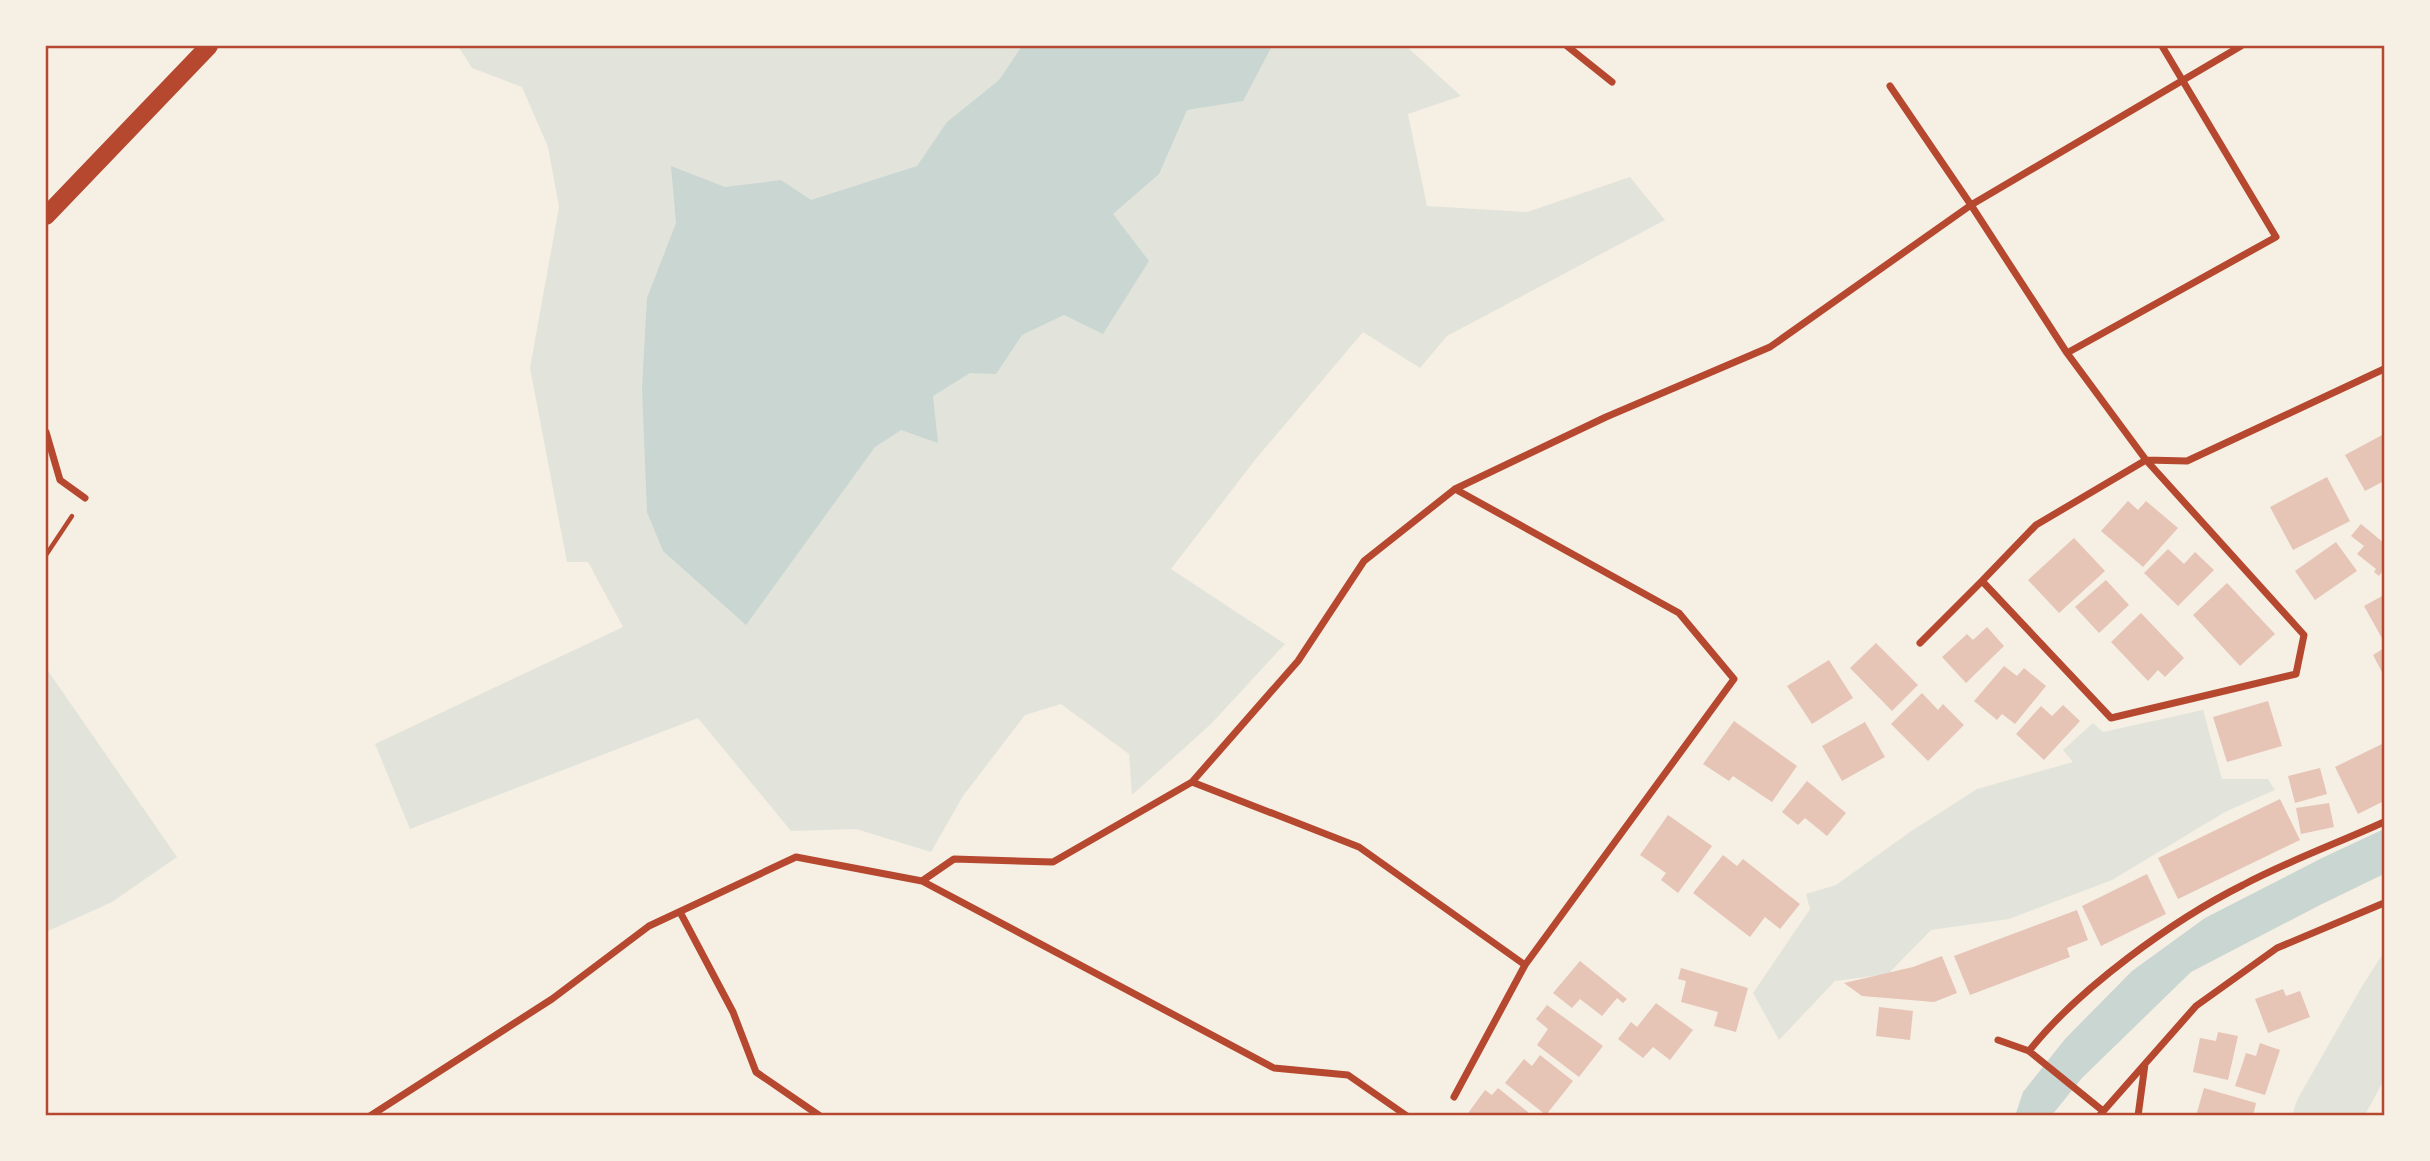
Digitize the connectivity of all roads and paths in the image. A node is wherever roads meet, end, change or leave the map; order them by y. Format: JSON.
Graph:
{"nodes":[{"id":1,"x":209,"y":46,"type":"edge"},
{"id":2,"x":1567,"y":46,"type":"edge"},
{"id":3,"x":2162,"y":46,"type":"edge"},
{"id":4,"x":2241,"y":46,"type":"edge"},
{"id":5,"x":2183,"y":80,"type":"junction"},
{"id":6,"x":1612,"y":82,"type":"dead end"},
{"id":7,"x":1890,"y":86,"type":"dead end"},
{"id":8,"x":1971,"y":205,"type":"junction"},
{"id":9,"x":46,"y":216,"type":"edge"},
{"id":10,"x":2067,"y":353,"type":"junction"},
{"id":11,"x":2385,"y":369,"type":"edge"},
{"id":12,"x":46,"y":432,"type":"edge"},
{"id":13,"x":2146,"y":460,"type":"junction"},
{"id":14,"x":1455,"y":489,"type":"junction"},
{"id":15,"x":85,"y":498,"type":"joint"},
{"id":16,"x":46,"y":555,"type":"edge"},
{"id":17,"x":1982,"y":581,"type":"junction"},
{"id":18,"x":1920,"y":643,"type":"dead end"},
{"id":19,"x":1192,"y":782,"type":"junction"},
{"id":20,"x":2385,"y":822,"type":"edge"},
{"id":21,"x":922,"y":881,"type":"junction"},
{"id":22,"x":2385,"y":903,"type":"edge"},
{"id":23,"x":680,"y":912,"type":"junction"},
{"id":24,"x":1525,"y":965,"type":"junction"},
{"id":25,"x":1998,"y":1040,"type":"dead end"},
{"id":26,"x":2029,"y":1051,"type":"junction"},
{"id":27,"x":2145,"y":1063,"type":"junction"},
{"id":28,"x":1454,"y":1097,"type":"dead end"},
{"id":29,"x":2101,"y":1113,"type":"edge"},
{"id":30,"x":370,"y":1115,"type":"edge"},
{"id":31,"x":820,"y":1115,"type":"edge"},
{"id":32,"x":1407,"y":1115,"type":"edge"},
{"id":33,"x":2138,"y":1115,"type":"edge"}],
"edges":[{"from":1,"to":9,"type":"main road"},
{"from":2,"to":6,"type":"street"},
{"from":3,"to":5,"type":"street"},
{"from":4,"to":5,"type":"street"},
{"from":5,"to":8,"type":"street"},
{"from":5,"to":10,"type":"street"},
{"from":7,"to":8,"type":"street"},
{"from":8,"to":10,"type":"street"},
{"from":8,"to":14,"type":"street"},
{"from":10,"to":13,"type":"street"},
{"from":11,"to":13,"type":"street"},
{"from":12,"to":15,"type":"street"},
{"from":13,"to":17,"type":"street"},
{"from":13,"to":17,"type":"street"},
{"from":14,"to":19,"type":"street"},
{"from":14,"to":24,"type":"street"},
{"from":15,"to":16,"type":"path"},
{"from":17,"to":18,"type":"street"},
{"from":19,"to":21,"type":"street"},
{"from":19,"to":24,"type":"street"},
{"from":20,"to":26,"type":"street"},
{"from":21,"to":23,"type":"street"},
{"from":21,"to":32,"type":"street"},
{"from":22,"to":27,"type":"street"},
{"from":23,"to":30,"type":"street"},
{"from":23,"to":31,"type":"street"},
{"from":24,"to":28,"type":"street"},
{"from":25,"to":26,"type":"street"},
{"from":26,"to":29,"type":"street"},
{"from":27,"to":29,"type":"street"},
{"from":27,"to":33,"type":"street"}]}
